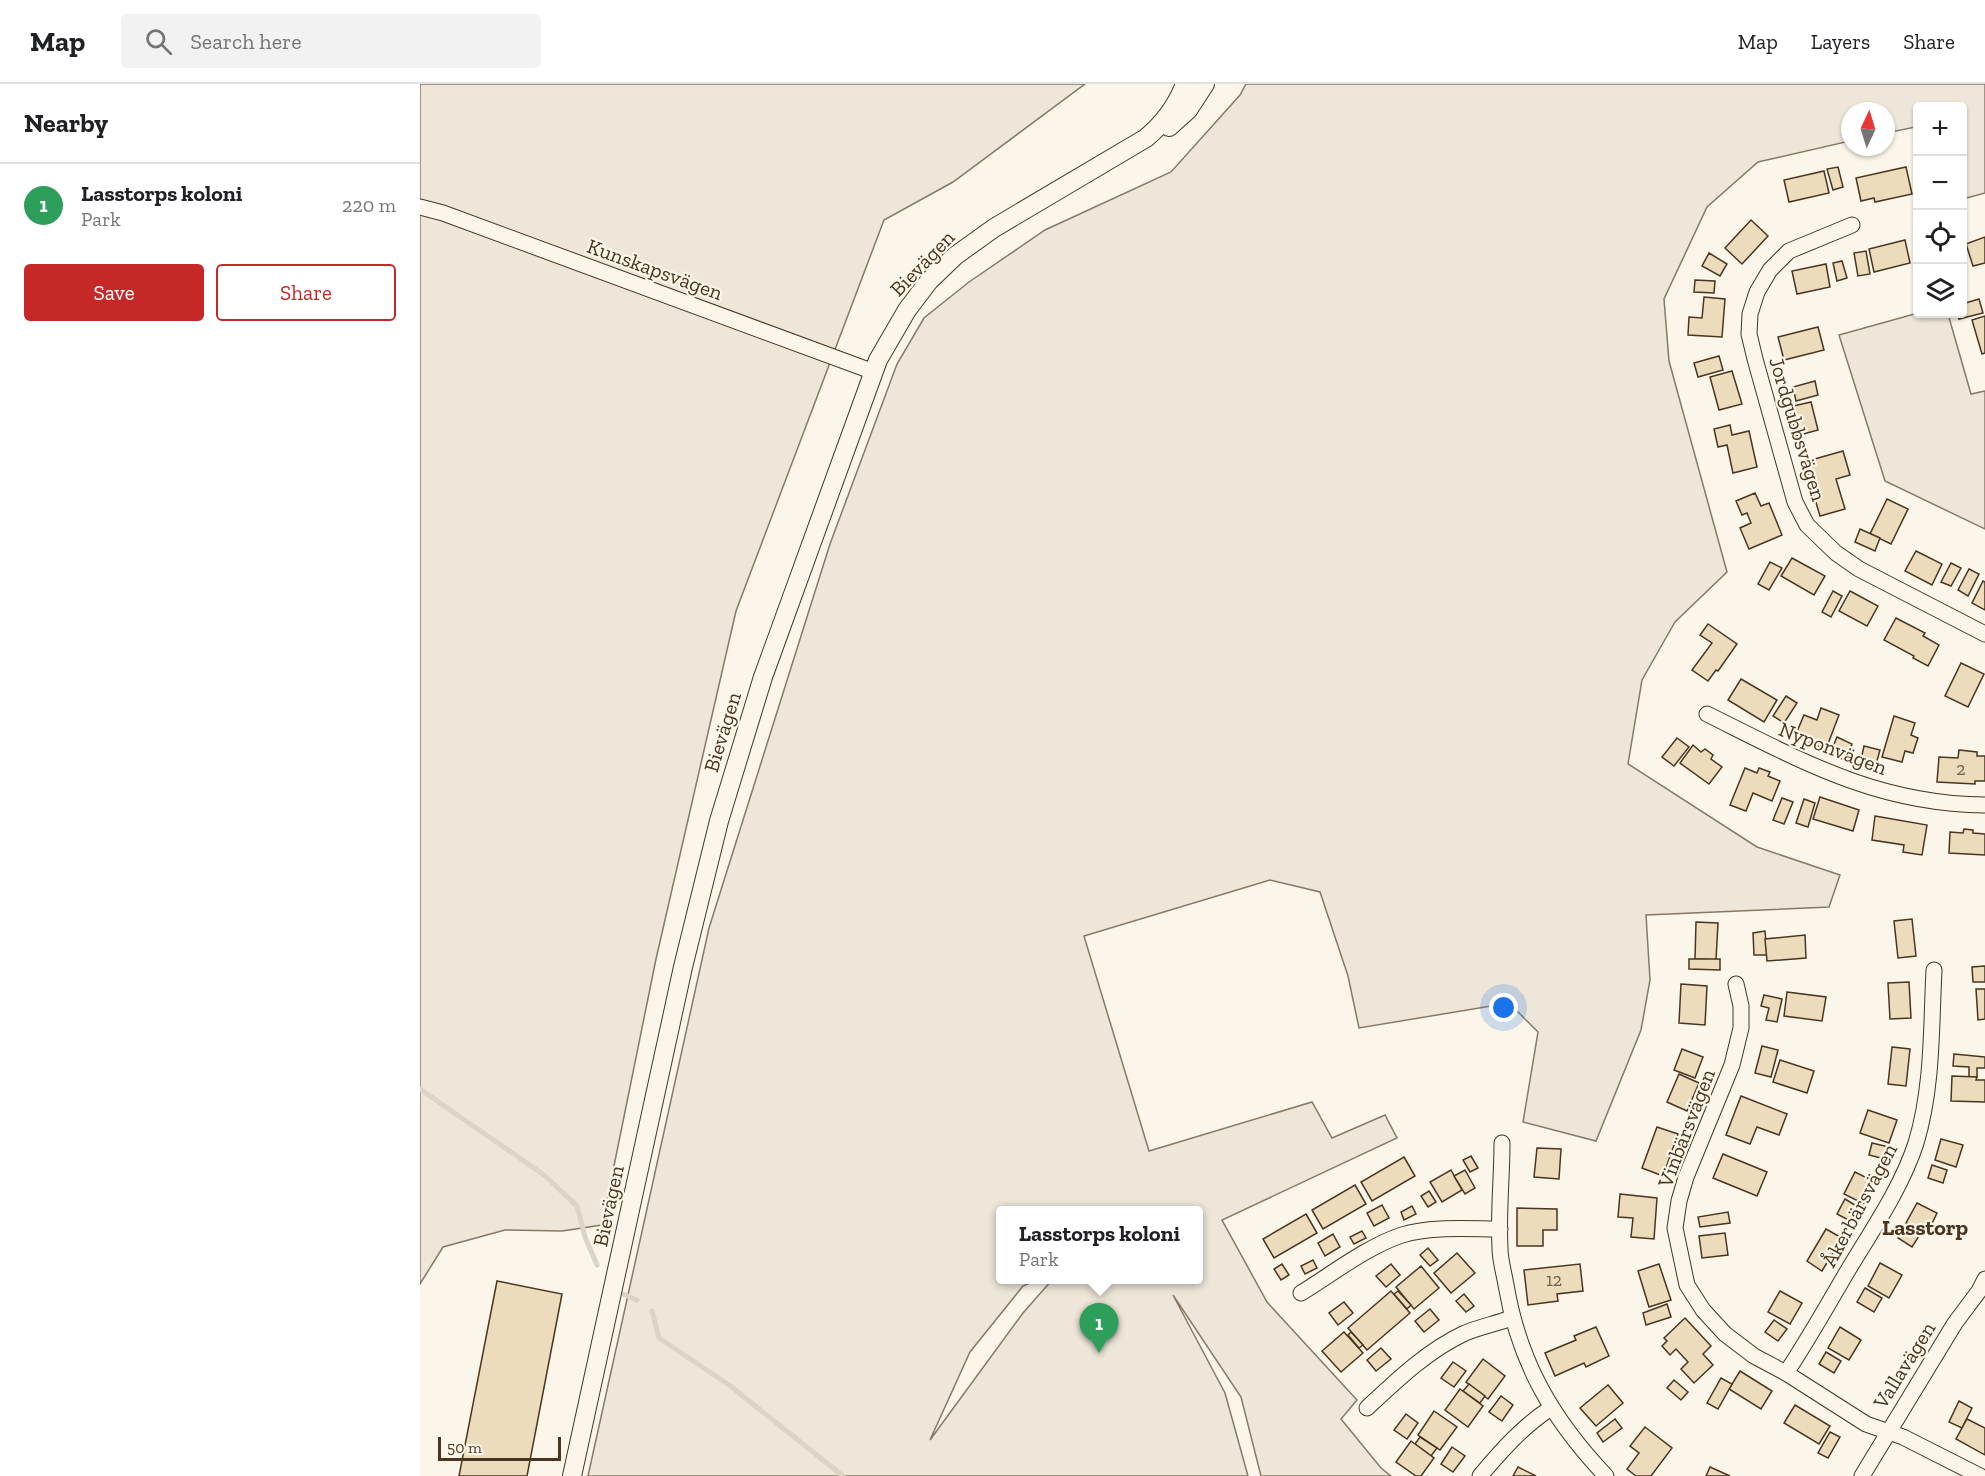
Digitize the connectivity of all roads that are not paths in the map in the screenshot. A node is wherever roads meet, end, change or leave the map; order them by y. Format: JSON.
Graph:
{"nodes":[{"id":1,"x":1185,"y":84,"type":"edge"},
{"id":2,"x":1205,"y":84,"type":"edge"},
{"id":3,"x":1146,"y":138,"type":"junction"},
{"id":4,"x":420,"y":207,"type":"edge"},
{"id":5,"x":1852,"y":225,"type":"dead end"},
{"id":6,"x":874,"y":372,"type":"junction"},
{"id":7,"x":1985,"y":634,"type":"edge"},
{"id":8,"x":1707,"y":714,"type":"dead end"},
{"id":9,"x":1985,"y":805,"type":"edge"},
{"id":10,"x":1934,"y":970,"type":"dead end"},
{"id":11,"x":1736,"y":984,"type":"dead end"},
{"id":12,"x":1502,"y":1143,"type":"dead end"},
{"id":13,"x":1500,"y":1229,"type":"junction"},
{"id":14,"x":1983,"y":1288,"type":"edge"},
{"id":15,"x":1301,"y":1293,"type":"dead end"},
{"id":16,"x":1511,"y":1318,"type":"junction"},
{"id":17,"x":1786,"y":1373,"type":"junction"},
{"id":18,"x":1367,"y":1408,"type":"dead end"},
{"id":19,"x":1551,"y":1408,"type":"junction"},
{"id":20,"x":1888,"y":1431,"type":"junction"},
{"id":21,"x":572,"y":1476,"type":"edge"},
{"id":22,"x":1480,"y":1476,"type":"edge"},
{"id":23,"x":1606,"y":1476,"type":"edge"},
{"id":24,"x":1862,"y":1476,"type":"edge"},
{"id":25,"x":1980,"y":1476,"type":"edge"}],
"edges":[{"from":1,"to":3,"type":"street","name":"Bievägen"},
{"from":2,"to":3,"type":"street","name":"Bievägen"},
{"from":3,"to":6,"type":"street","name":"Bievägen"},
{"from":4,"to":6,"type":"street","name":"Kunskapsvägen"},
{"from":5,"to":7,"type":"street","name":"Jordgubbsvägen"},
{"from":6,"to":21,"type":"street","name":"Bievägen"},
{"from":8,"to":9,"type":"street","name":"Nyponvägen"},
{"from":10,"to":17,"type":"street","name":"Åkerbärsvägen"},
{"from":11,"to":17,"type":"street","name":"Vinbärsvägen"},
{"from":12,"to":13,"type":"street"},
{"from":13,"to":15,"type":"street"},
{"from":13,"to":16,"type":"street"},
{"from":14,"to":20,"type":"street","name":"Vallavägen"},
{"from":16,"to":18,"type":"street"},
{"from":16,"to":19,"type":"street"},
{"from":17,"to":20,"type":"street","name":"Vinbärsvägen"},
{"from":19,"to":22,"type":"street"},
{"from":19,"to":23,"type":"street"},
{"from":20,"to":24,"type":"street","name":"Vallavägen"},
{"from":20,"to":25,"type":"street","name":"Vinbärsvägen"}]}
